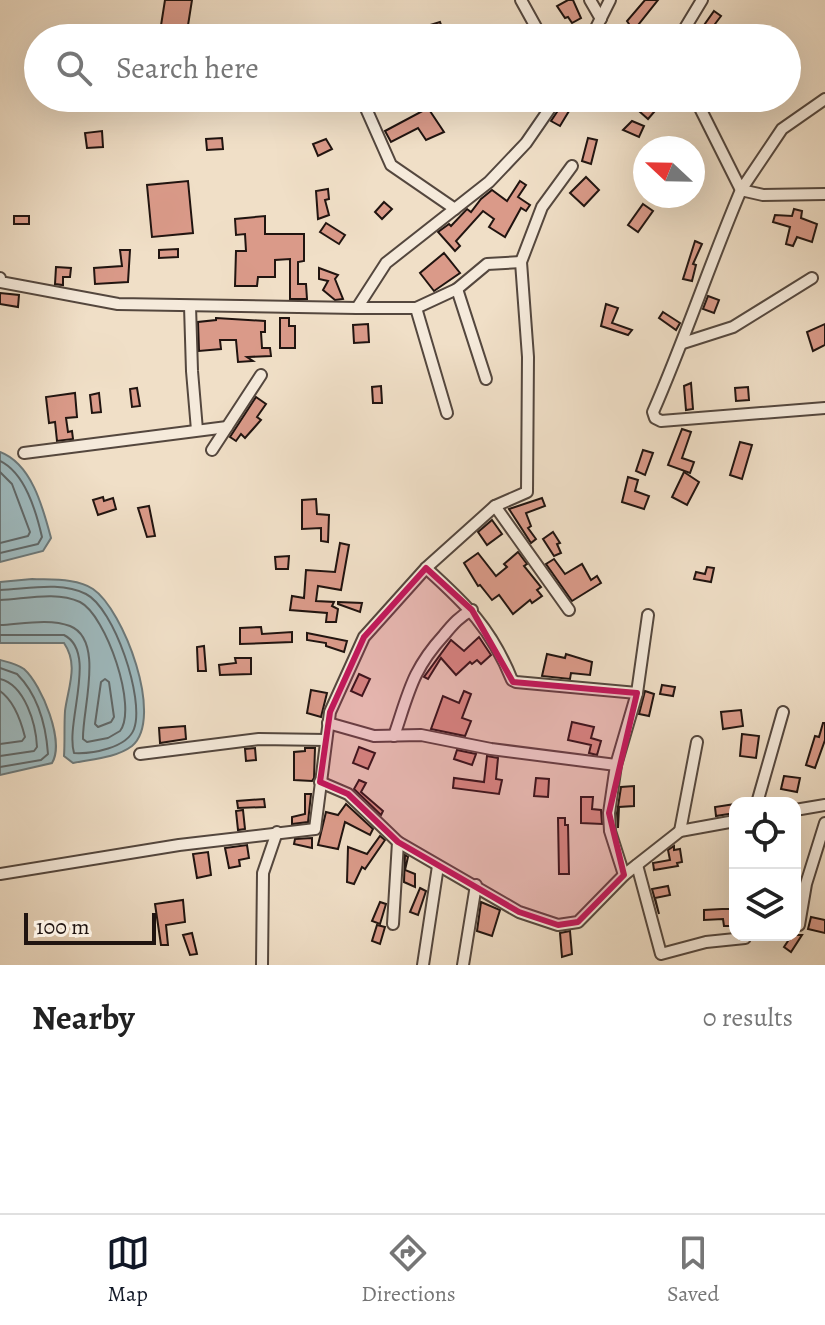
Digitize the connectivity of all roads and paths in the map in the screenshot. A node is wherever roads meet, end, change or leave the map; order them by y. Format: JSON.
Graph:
{"nodes":[{"id":1,"x":521,"y":0,"type":"edge"},
{"id":2,"x":590,"y":0,"type":"edge"},
{"id":3,"x":610,"y":0,"type":"edge"},
{"id":4,"x":702,"y":0,"type":"edge"},
{"id":5,"x":601,"y":19,"type":"junction"},
{"id":6,"x":534,"y":24,"type":"edge"},
{"id":7,"x":598,"y":24,"type":"edge"},
{"id":8,"x":687,"y":24,"type":"edge"},
{"id":9,"x":825,"y":99,"type":"edge"},
{"id":10,"x":368,"y":112,"type":"edge"},
{"id":11,"x":547,"y":112,"type":"edge"},
{"id":12,"x":702,"y":112,"type":"edge"},
{"id":13,"x":572,"y":166,"type":"dead end"},
{"id":14,"x":741,"y":190,"type":"junction"},
{"id":15,"x":825,"y":194,"type":"edge"},
{"id":16,"x":455,"y":209,"type":"junction"},
{"id":17,"x":521,"y":262,"type":"junction"},
{"id":18,"x":0,"y":278,"type":"edge"},
{"id":19,"x":812,"y":278,"type":"dead end"},
{"id":20,"x":457,"y":289,"type":"junction"},
{"id":21,"x":190,"y":306,"type":"junction"},
{"id":22,"x":357,"y":308,"type":"junction"},
{"id":23,"x":416,"y":308,"type":"junction"},
{"id":24,"x":683,"y":343,"type":"junction"},
{"id":25,"x":261,"y":375,"type":"dead end"},
{"id":26,"x":486,"y":379,"type":"dead end"},
{"id":27,"x":825,"y":408,"type":"edge"},
{"id":28,"x":447,"y":413,"type":"dead end"},
{"id":29,"x":227,"y":427,"type":"junction"},
{"id":30,"x":197,"y":430,"type":"junction"},
{"id":31,"x":212,"y":450,"type":"dead end"},
{"id":32,"x":24,"y":453,"type":"dead end"},
{"id":33,"x":495,"y":506,"type":"junction"},
{"id":34,"x":426,"y":568,"type":"junction"},
{"id":35,"x":472,"y":610,"type":"junction"},
{"id":36,"x":569,"y":610,"type":"dead end"},
{"id":37,"x":648,"y":615,"type":"dead end"},
{"id":38,"x":637,"y":693,"type":"junction"},
{"id":39,"x":783,"y":712,"type":"dead end"},
{"id":40,"x":328,"y":723,"type":"junction"},
{"id":41,"x":394,"y":736,"type":"junction"},
{"id":42,"x":326,"y":740,"type":"junction"},
{"id":43,"x":697,"y":742,"type":"dead end"},
{"id":44,"x":140,"y":754,"type":"dead end"},
{"id":45,"x":616,"y":765,"type":"junction"},
{"id":46,"x":320,"y":782,"type":"junction"},
{"id":47,"x":759,"y":797,"type":"edge"},
{"id":48,"x":825,"y":805,"type":"edge"},
{"id":49,"x":801,"y":809,"type":"edge"},
{"id":50,"x":729,"y":822,"type":"edge"},
{"id":51,"x":825,"y":823,"type":"edge"},
{"id":52,"x":680,"y":831,"type":"junction"},
{"id":53,"x":277,"y":832,"type":"junction"},
{"id":54,"x":398,"y":842,"type":"junction"},
{"id":55,"x":637,"y":865,"type":"junction"},
{"id":56,"x":438,"y":866,"type":"junction"},
{"id":57,"x":0,"y":874,"type":"edge"},
{"id":58,"x":624,"y":875,"type":"junction"},
{"id":59,"x":476,"y":885,"type":"junction"},
{"id":60,"x":801,"y":913,"type":"edge"},
{"id":61,"x":393,"y":924,"type":"dead end"},
{"id":62,"x":729,"y":940,"type":"edge"},
{"id":63,"x":262,"y":965,"type":"edge"},
{"id":64,"x":423,"y":965,"type":"edge"},
{"id":65,"x":463,"y":965,"type":"edge"}],
"edges":[{"from":1,"to":6,"type":"street"},
{"from":2,"to":5,"type":"street"},
{"from":3,"to":5,"type":"street"},
{"from":4,"to":8,"type":"street"},
{"from":5,"to":7,"type":"street"},
{"from":9,"to":14,"type":"street"},
{"from":10,"to":16,"type":"street"},
{"from":11,"to":16,"type":"street"},
{"from":12,"to":14,"type":"street"},
{"from":13,"to":17,"type":"street"},
{"from":14,"to":15,"type":"street"},
{"from":14,"to":24,"type":"street"},
{"from":16,"to":22,"type":"street"},
{"from":17,"to":20,"type":"street"},
{"from":17,"to":33,"type":"street"},
{"from":18,"to":21,"type":"street"},
{"from":19,"to":24,"type":"street"},
{"from":20,"to":23,"type":"street"},
{"from":20,"to":26,"type":"street"},
{"from":21,"to":22,"type":"street"},
{"from":21,"to":30,"type":"street"},
{"from":22,"to":23,"type":"street"},
{"from":23,"to":28,"type":"street"},
{"from":24,"to":27,"type":"street"},
{"from":25,"to":29,"type":"street"},
{"from":29,"to":30,"type":"street"},
{"from":29,"to":31,"type":"street"},
{"from":30,"to":32,"type":"street"},
{"from":33,"to":34,"type":"street"},
{"from":33,"to":36,"type":"street"},
{"from":34,"to":35,"type":"street"},
{"from":34,"to":40,"type":"street"},
{"from":35,"to":38,"type":"street"},
{"from":35,"to":41,"type":"street"},
{"from":37,"to":38,"type":"street"},
{"from":38,"to":45,"type":"street"},
{"from":39,"to":47,"type":"street"},
{"from":40,"to":41,"type":"street"},
{"from":40,"to":42,"type":"street"},
{"from":41,"to":45,"type":"street"},
{"from":42,"to":44,"type":"street"},
{"from":42,"to":46,"type":"street"},
{"from":43,"to":52,"type":"street"},
{"from":45,"to":58,"type":"street"},
{"from":46,"to":53,"type":"street"},
{"from":46,"to":54,"type":"street"},
{"from":48,"to":49,"type":"street"},
{"from":50,"to":52,"type":"street"},
{"from":51,"to":60,"type":"street"},
{"from":52,"to":55,"type":"street"},
{"from":53,"to":57,"type":"street"},
{"from":53,"to":63,"type":"street"},
{"from":54,"to":56,"type":"street"},
{"from":54,"to":61,"type":"street"},
{"from":55,"to":58,"type":"street"},
{"from":55,"to":62,"type":"street"},
{"from":56,"to":59,"type":"street"},
{"from":56,"to":64,"type":"street"},
{"from":58,"to":59,"type":"street"},
{"from":59,"to":65,"type":"street"}]}
